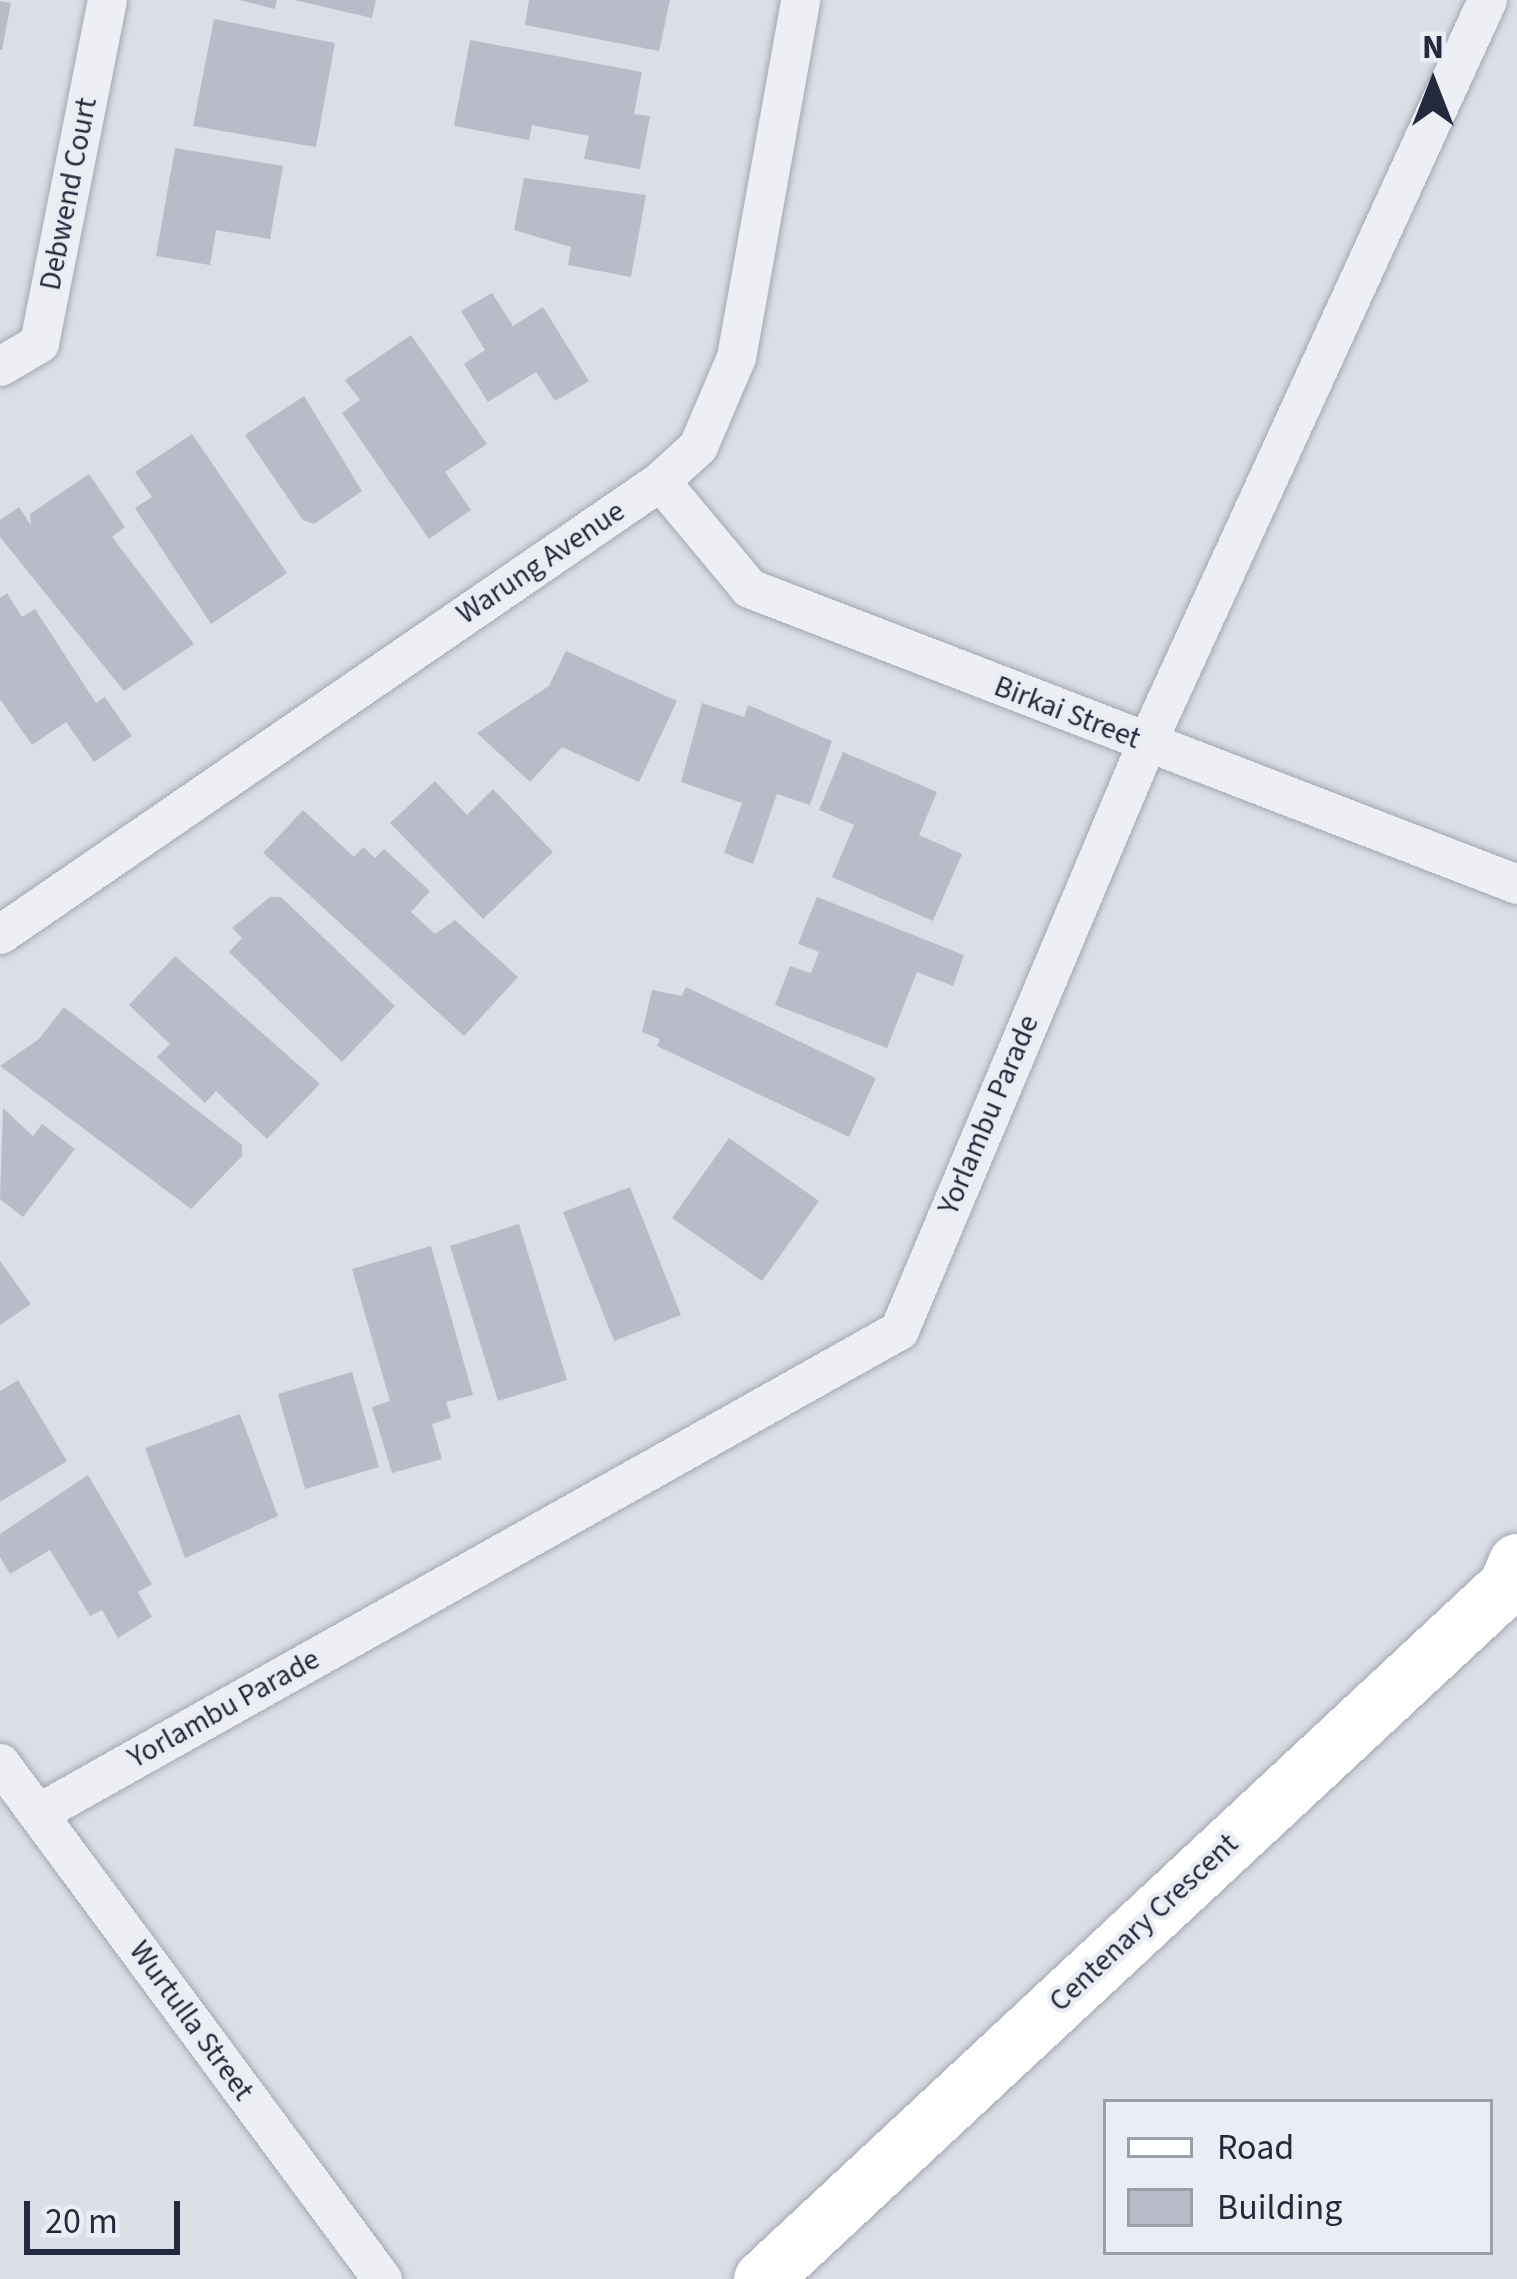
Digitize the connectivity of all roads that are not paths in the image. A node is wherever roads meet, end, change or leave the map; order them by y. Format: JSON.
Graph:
{"nodes":[{"id":1,"x":107,"y":0,"type":"edge"},
{"id":2,"x":800,"y":0,"type":"edge"},
{"id":3,"x":1487,"y":0,"type":"edge"},
{"id":4,"x":0,"y":365,"type":"edge"},
{"id":5,"x":660,"y":481,"type":"junction"},
{"id":6,"x":1146,"y":744,"type":"junction"},
{"id":7,"x":1517,"y":884,"type":"edge"},
{"id":8,"x":0,"y":934,"type":"edge"},
{"id":9,"x":1517,"y":1562,"type":"edge"},
{"id":10,"x":0,"y":1763,"type":"edge"},
{"id":11,"x":38,"y":1814,"type":"junction"},
{"id":12,"x":382,"y":2279,"type":"edge"},
{"id":13,"x":762,"y":2279,"type":"edge"}],
"edges":[{"from":1,"to":4,"type":"street","name":"Debwend Court"},
{"from":2,"to":5,"type":"street","name":"Warung Avenue"},
{"from":3,"to":6,"type":"street","name":"Yorlambu Parade"},
{"from":5,"to":6,"type":"street","name":"Birkai Street"},
{"from":5,"to":8,"type":"street","name":"Warung Avenue"},
{"from":6,"to":7,"type":"street","name":"Birkai Street"},
{"from":6,"to":11,"type":"street","name":"Yorlambu Parade"},
{"from":9,"to":13,"type":"street","name":"Centenary Crescent"},
{"from":10,"to":11,"type":"street","name":"Wurtulla Street"},
{"from":11,"to":12,"type":"street","name":"Wurtulla Street"}]}
